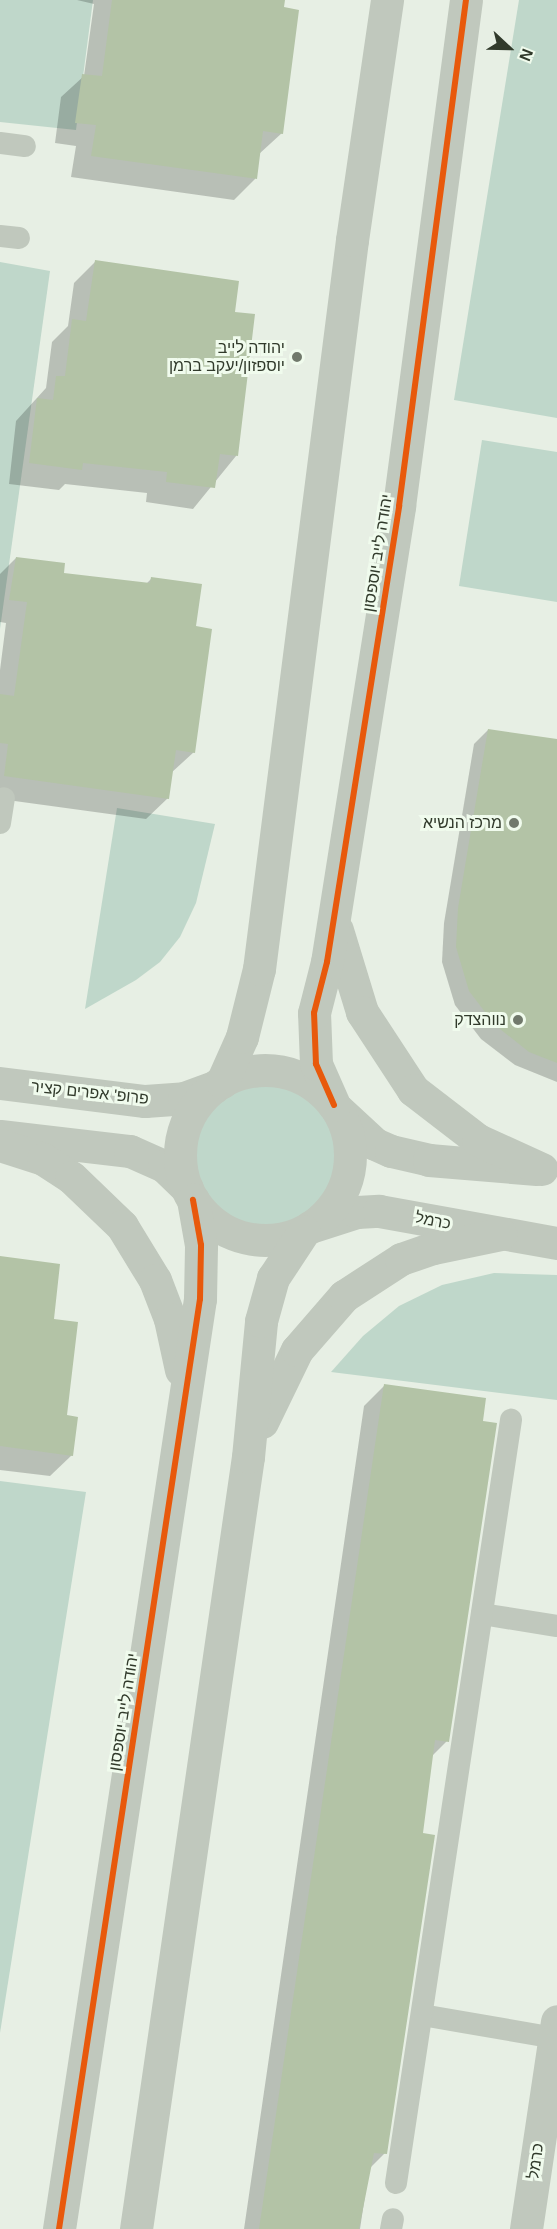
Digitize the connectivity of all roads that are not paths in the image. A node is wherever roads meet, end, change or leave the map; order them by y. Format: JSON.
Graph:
{"nodes":[{"id":1,"x":387,"y":0,"type":"edge"},
{"id":2,"x":466,"y":0,"type":"edge"},
{"id":3,"x":0,"y":142,"type":"edge"},
{"id":4,"x":25,"y":146,"type":"dead end"},
{"id":5,"x":4,"y":798,"type":"dead end"},
{"id":6,"x":0,"y":823,"type":"edge"},
{"id":7,"x":334,"y":918,"type":"junction"},
{"id":8,"x":0,"y":1083,"type":"edge"},
{"id":9,"x":218,"y":1085,"type":"junction"},
{"id":10,"x":336,"y":1107,"type":"junction"},
{"id":11,"x":0,"y":1136,"type":"edge"},
{"id":12,"x":0,"y":1145,"type":"edge"},
{"id":13,"x":549,"y":1170,"type":"edge"},
{"id":14,"x":190,"y":1194,"type":"junction"},
{"id":15,"x":307,"y":1229,"type":"junction"},
{"id":16,"x":501,"y":1234,"type":"junction"},
{"id":17,"x":557,"y":1243,"type":"edge"},
{"id":18,"x":184,"y":1407,"type":"junction"},
{"id":19,"x":511,"y":1420,"type":"dead end"},
{"id":20,"x":248,"y":1457,"type":"junction"},
{"id":21,"x":482,"y":1614,"type":"junction"},
{"id":22,"x":557,"y":1626,"type":"edge"},
{"id":23,"x":422,"y":2015,"type":"junction"},
{"id":24,"x":556,"y":2030,"type":"edge"},
{"id":25,"x":396,"y":2183,"type":"dead end"},
{"id":26,"x":58,"y":2229,"type":"edge"},
{"id":27,"x":136,"y":2229,"type":"edge"},
{"id":28,"x":526,"y":2229,"type":"edge"}],
"edges":[{"from":1,"to":9,"type":"street"},
{"from":2,"to":7,"type":"street","name":"יהודה לייב יוספסון"},
{"from":3,"to":4,"type":"lane"},
{"from":5,"to":6,"type":"lane"},
{"from":7,"to":10,"type":"street","name":"יהודה לייב יוספסון"},
{"from":7,"to":13,"type":"street"},
{"from":8,"to":9,"type":"street","name":"פרופ' אפרים קציר"},
{"from":9,"to":10,"type":"street"},
{"from":9,"to":14,"type":"street"},
{"from":10,"to":13,"type":"street"},
{"from":10,"to":15,"type":"street"},
{"from":11,"to":14,"type":"street"},
{"from":12,"to":18,"type":"street"},
{"from":14,"to":15,"type":"street"},
{"from":14,"to":18,"type":"street","name":"יהודה לייב יוספסון"},
{"from":15,"to":16,"type":"street","name":"כרמל"},
{"from":15,"to":20,"type":"street"},
{"from":16,"to":17,"type":"street","name":"כרמל"},
{"from":16,"to":20,"type":"street"},
{"from":18,"to":26,"type":"street","name":"יהודה לייב יוספסון"},
{"from":19,"to":21,"type":"lane"},
{"from":20,"to":27,"type":"street"},
{"from":21,"to":22,"type":"lane"},
{"from":21,"to":23,"type":"lane"},
{"from":23,"to":24,"type":"lane"},
{"from":23,"to":25,"type":"lane"},
{"from":24,"to":28,"type":"street","name":"כרמל"}]}
